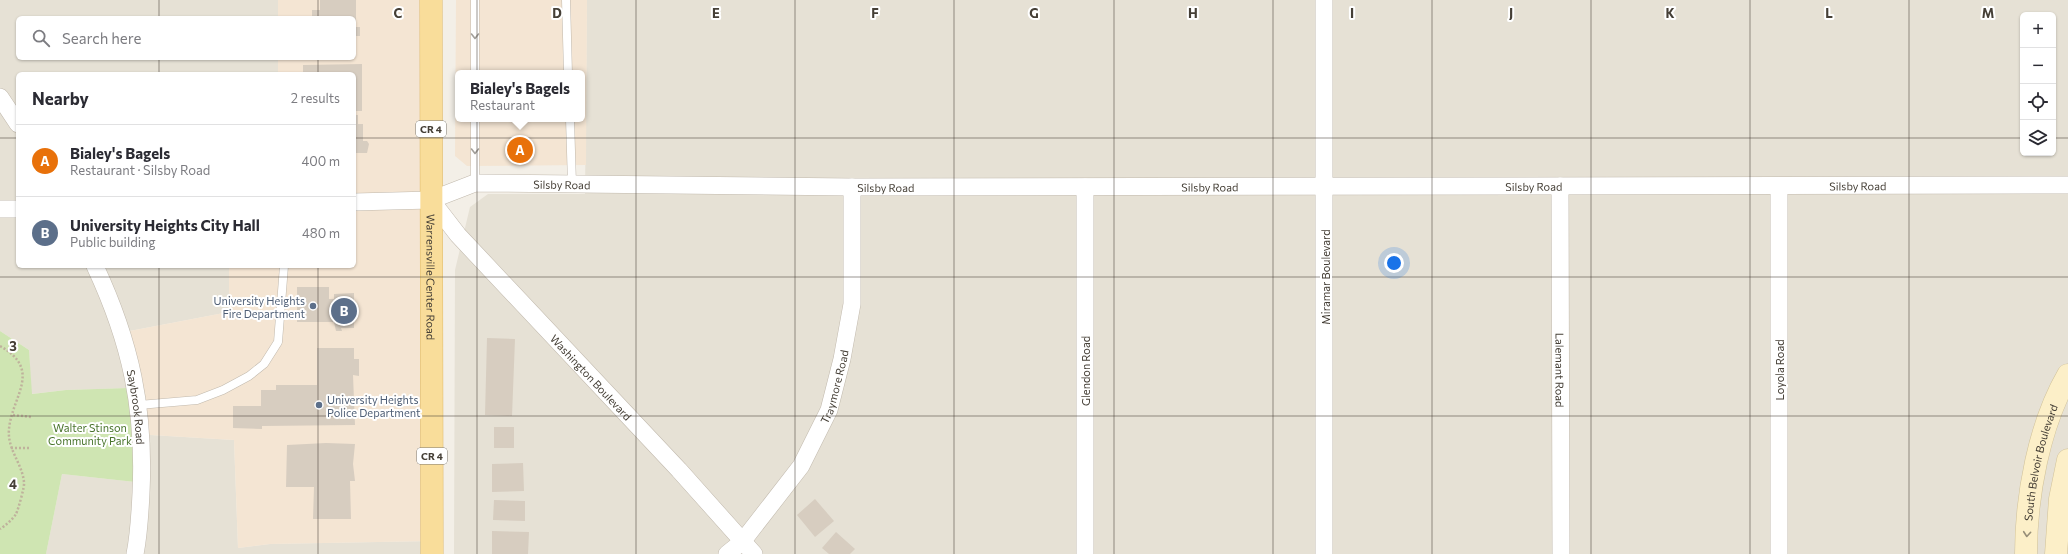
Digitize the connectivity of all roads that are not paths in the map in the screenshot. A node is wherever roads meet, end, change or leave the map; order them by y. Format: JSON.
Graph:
{"nodes":[{"id":1,"x":432,"y":0,"type":"edge"},
{"id":2,"x":476,"y":0,"type":"edge"},
{"id":3,"x":566,"y":0,"type":"edge"},
{"id":4,"x":1324,"y":0,"type":"edge"},
{"id":5,"x":475,"y":70,"type":"edge"},
{"id":6,"x":568,"y":70,"type":"edge"},
{"id":7,"x":0,"y":97,"type":"edge"},
{"id":8,"x":16,"y":121,"type":"edge"},
{"id":9,"x":475,"y":122,"type":"edge"},
{"id":10,"x":570,"y":122,"type":"edge"},
{"id":11,"x":474,"y":183,"type":"junction"},
{"id":12,"x":572,"y":184,"type":"junction"},
{"id":13,"x":2068,"y":185,"type":"edge"},
{"id":14,"x":1560,"y":186,"type":"junction"},
{"id":15,"x":1779,"y":186,"type":"junction"},
{"id":16,"x":852,"y":187,"type":"junction"},
{"id":17,"x":1086,"y":187,"type":"junction"},
{"id":18,"x":1325,"y":187,"type":"junction"},
{"id":19,"x":431,"y":200,"type":"junction"},
{"id":20,"x":356,"y":202,"type":"edge"},
{"id":21,"x":0,"y":209,"type":"edge"},
{"id":22,"x":16,"y":209,"type":"edge"},
{"id":23,"x":96,"y":268,"type":"edge"},
{"id":24,"x":284,"y":268,"type":"edge"},
{"id":25,"x":2068,"y":375,"type":"edge"},
{"id":26,"x":139,"y":405,"type":"junction"},
{"id":27,"x":2068,"y":460,"type":"edge"},
{"id":28,"x":748,"y":548,"type":"edge"},
{"id":29,"x":135,"y":554,"type":"edge"},
{"id":30,"x":432,"y":554,"type":"edge"},
{"id":31,"x":727,"y":554,"type":"edge"},
{"id":32,"x":1086,"y":554,"type":"edge"},
{"id":33,"x":1324,"y":554,"type":"edge"},
{"id":34,"x":1561,"y":554,"type":"edge"},
{"id":35,"x":1779,"y":554,"type":"edge"},
{"id":36,"x":2026,"y":554,"type":"edge"},
{"id":37,"x":2056,"y":554,"type":"edge"}],
"edges":[{"from":1,"to":19,"type":"main road","name":"Warrensville Center Road","number":"CR 4"},
{"from":2,"to":5,"type":"lane","one_way":true},
{"from":3,"to":6,"type":"lane"},
{"from":4,"to":18,"type":"street","name":"Miramar Boulevard"},
{"from":7,"to":8,"type":"street"},
{"from":9,"to":11,"type":"lane","one_way":true},
{"from":10,"to":12,"type":"lane"},
{"from":11,"to":12,"type":"street","name":"Silsby Road"},
{"from":11,"to":19,"type":"street","name":"Silsby Road"},
{"from":12,"to":16,"type":"street","name":"Silsby Road"},
{"from":13,"to":15,"type":"street","name":"Silsby Road"},
{"from":14,"to":15,"type":"street","name":"Silsby Road"},
{"from":14,"to":18,"type":"street","name":"Silsby Road"},
{"from":14,"to":34,"type":"street","name":"Lalemant Road"},
{"from":15,"to":35,"type":"street","name":"Loyola Road"},
{"from":16,"to":17,"type":"street","name":"Silsby Road"},
{"from":16,"to":28,"type":"street","name":"Traymore Road"},
{"from":17,"to":18,"type":"street","name":"Silsby Road"},
{"from":17,"to":32,"type":"street","name":"Glendon Road"},
{"from":18,"to":33,"type":"street","name":"Miramar Boulevard"},
{"from":19,"to":20,"type":"street","name":"Silsby Road"},
{"from":19,"to":28,"type":"street","name":"Washington Boulevard"},
{"from":19,"to":30,"type":"main road","name":"Warrensville Center Road","number":"CR 4"},
{"from":21,"to":22,"type":"street"},
{"from":23,"to":26,"type":"street","name":"Saybrook Road"},
{"from":24,"to":26,"type":"lane"},
{"from":25,"to":36,"type":"street","name":"South Belvoir Boulevard","one_way":true},
{"from":26,"to":29,"type":"street","name":"Saybrook Road"},
{"from":27,"to":37,"type":"street"},
{"from":28,"to":31,"type":"street","name":"Traymore Road"}]}
